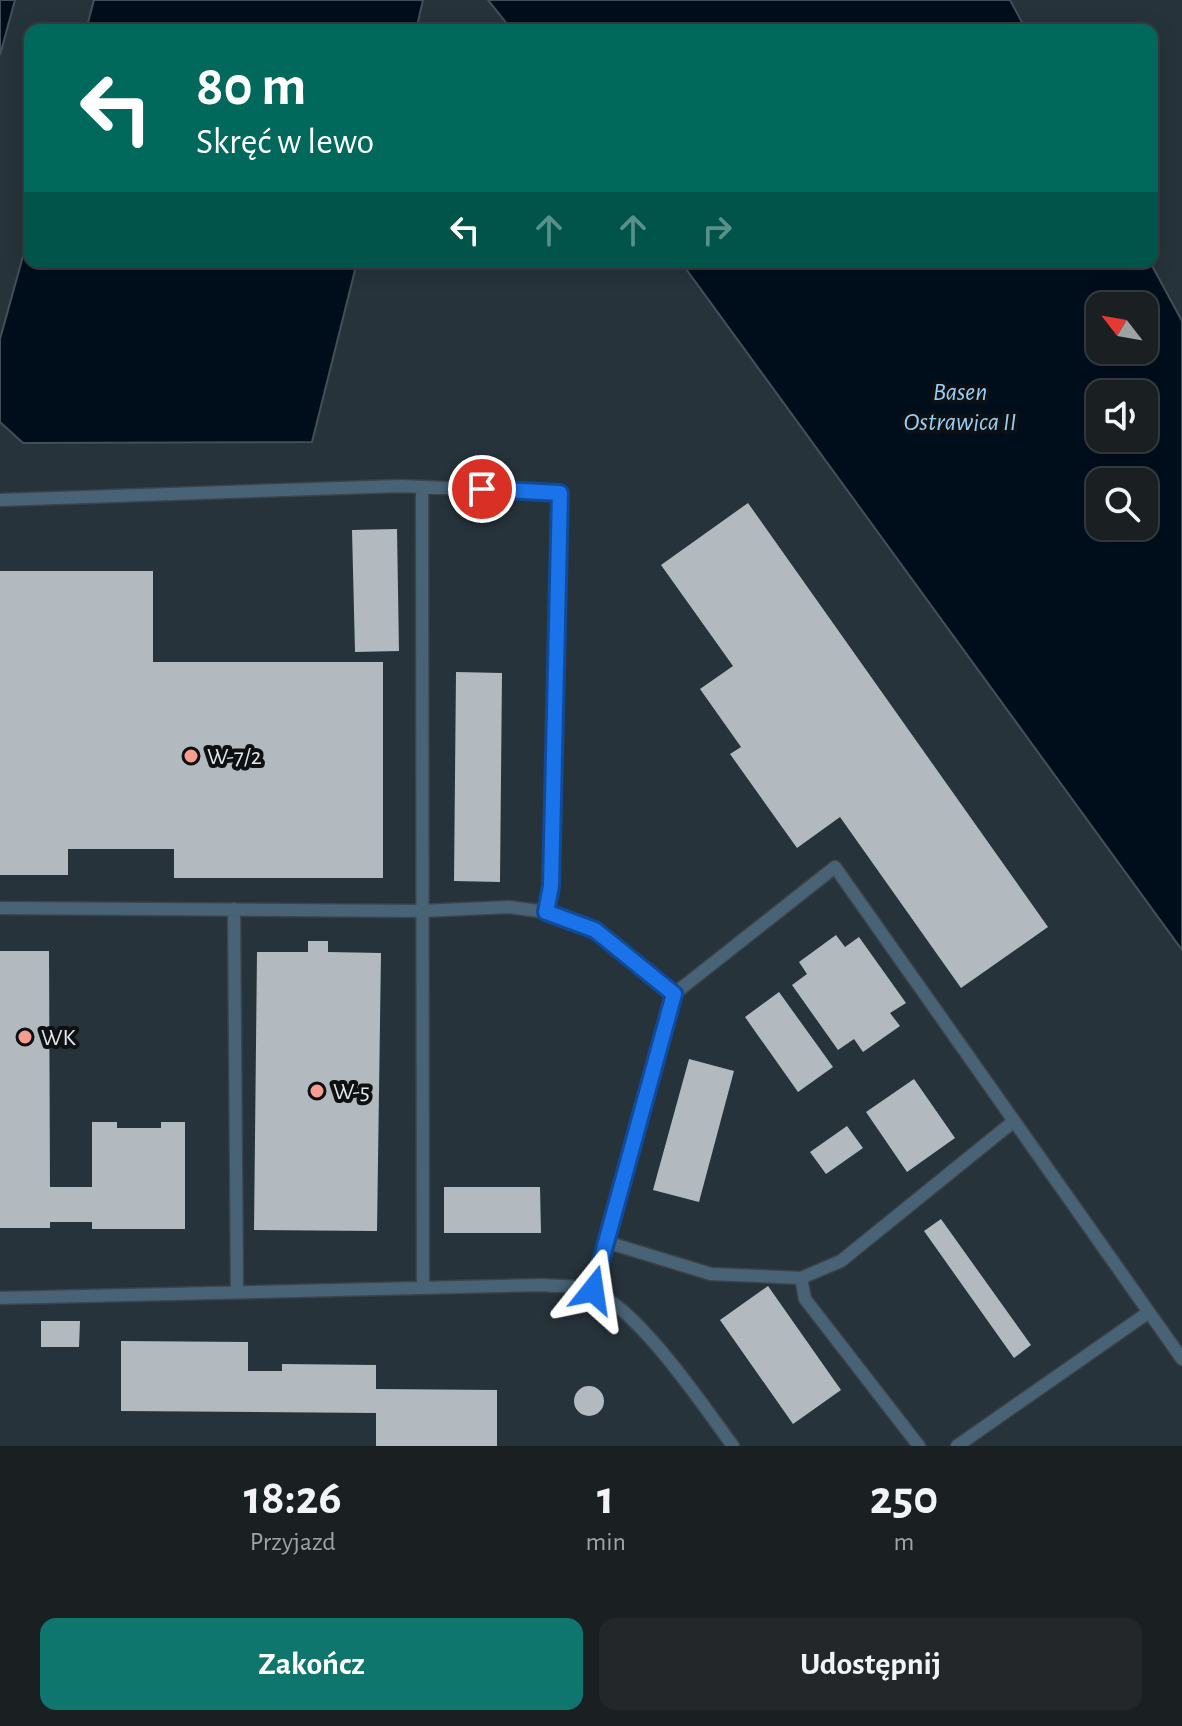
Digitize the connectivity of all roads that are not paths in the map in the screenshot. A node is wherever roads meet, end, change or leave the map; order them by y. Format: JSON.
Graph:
{"nodes":[{"id":1,"x":422,"y":487,"type":"junction"},
{"id":2,"x":0,"y":500,"type":"edge"},
{"id":3,"x":0,"y":908,"type":"edge"},
{"id":4,"x":234,"y":909,"type":"junction"},
{"id":5,"x":421,"y":911,"type":"junction"},
{"id":6,"x":546,"y":912,"type":"junction"},
{"id":7,"x":674,"y":994,"type":"junction"},
{"id":8,"x":1014,"y":1121,"type":"junction"},
{"id":9,"x":606,"y":1242,"type":"junction"},
{"id":10,"x":801,"y":1278,"type":"junction"},
{"id":11,"x":423,"y":1288,"type":"junction"},
{"id":12,"x":593,"y":1290,"type":"junction"},
{"id":13,"x":237,"y":1292,"type":"junction"},
{"id":14,"x":0,"y":1298,"type":"edge"},
{"id":15,"x":1149,"y":1312,"type":"junction"},
{"id":16,"x":1182,"y":1359,"type":"edge"},
{"id":17,"x":733,"y":1446,"type":"edge"},
{"id":18,"x":919,"y":1446,"type":"edge"},
{"id":19,"x":957,"y":1446,"type":"edge"}],
"edges":[{"from":1,"to":2,"type":"lane"},
{"from":1,"to":5,"type":"lane"},
{"from":1,"to":6,"type":"lane"},
{"from":3,"to":4,"type":"lane"},
{"from":4,"to":5,"type":"lane"},
{"from":4,"to":13,"type":"lane"},
{"from":5,"to":6,"type":"lane"},
{"from":5,"to":11,"type":"lane"},
{"from":6,"to":7,"type":"lane"},
{"from":7,"to":8,"type":"lane"},
{"from":7,"to":9,"type":"lane"},
{"from":8,"to":10,"type":"lane"},
{"from":8,"to":15,"type":"lane"},
{"from":9,"to":10,"type":"lane"},
{"from":9,"to":12,"type":"lane"},
{"from":10,"to":18,"type":"lane"},
{"from":11,"to":12,"type":"lane"},
{"from":11,"to":13,"type":"lane"},
{"from":12,"to":17,"type":"lane"},
{"from":13,"to":14,"type":"lane"},
{"from":15,"to":16,"type":"lane"},
{"from":15,"to":19,"type":"lane"}]}
